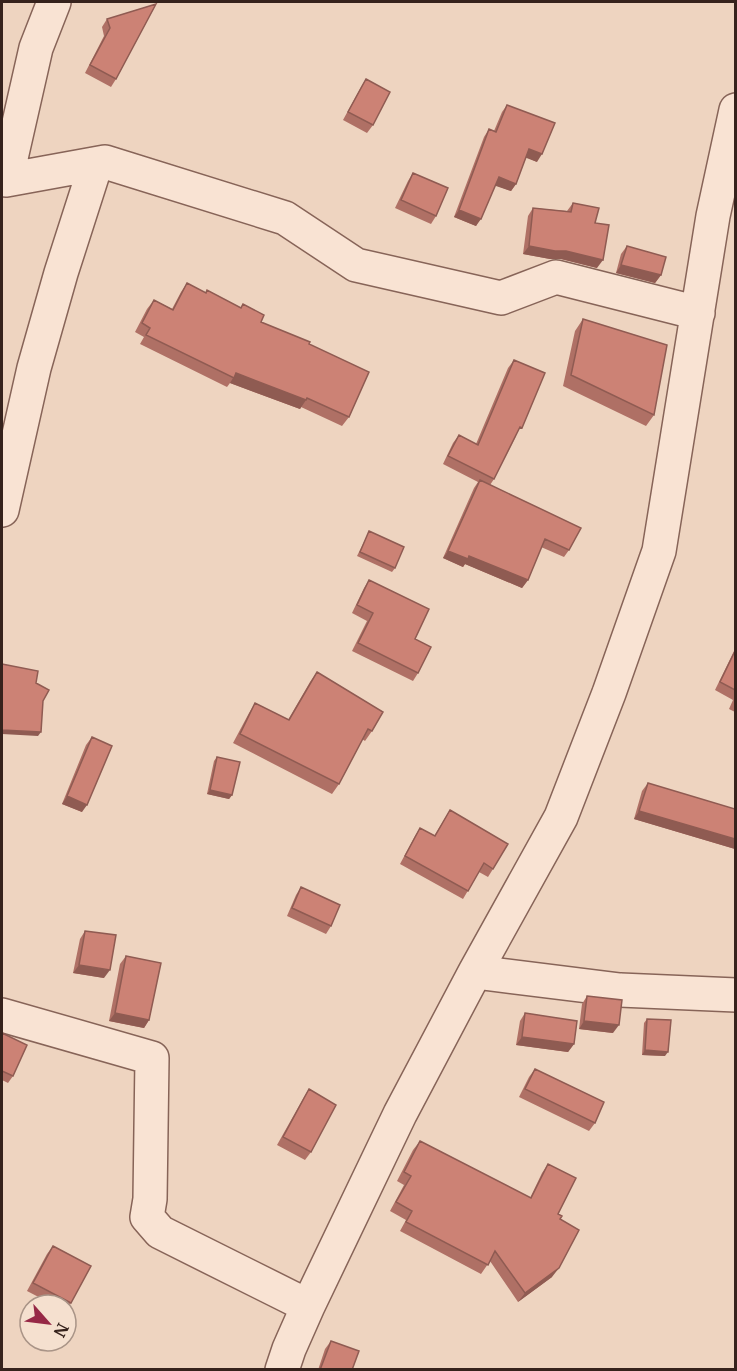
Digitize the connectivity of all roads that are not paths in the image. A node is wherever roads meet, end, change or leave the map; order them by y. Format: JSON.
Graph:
{"nodes":[{"id":1,"x":54,"y":2,"type":"edge"},
{"id":2,"x":735,"y":110,"type":"edge"},
{"id":3,"x":96,"y":164,"type":"junction"},
{"id":4,"x":4,"y":178,"type":"edge"},
{"id":5,"x":698,"y":313,"type":"junction"},
{"id":6,"x":2,"y":510,"type":"edge"},
{"id":7,"x":475,"y":972,"type":"junction"},
{"id":8,"x":735,"y":995,"type":"edge"},
{"id":9,"x":2,"y":1015,"type":"edge"},
{"id":10,"x":308,"y":1306,"type":"junction"},
{"id":11,"x":282,"y":1370,"type":"edge"}],
"edges":[{"from":1,"to":4,"type":"street"},
{"from":2,"to":5,"type":"street"},
{"from":3,"to":4,"type":"street"},
{"from":3,"to":5,"type":"street"},
{"from":3,"to":6,"type":"street"},
{"from":5,"to":7,"type":"street"},
{"from":7,"to":8,"type":"street"},
{"from":7,"to":10,"type":"street"},
{"from":9,"to":10,"type":"street"},
{"from":10,"to":11,"type":"street"}]}
